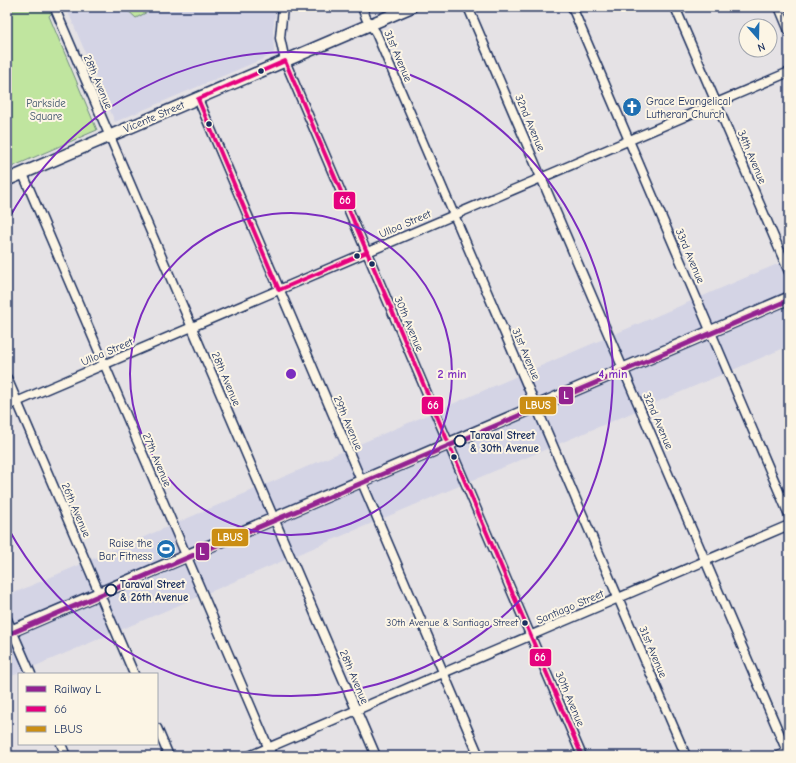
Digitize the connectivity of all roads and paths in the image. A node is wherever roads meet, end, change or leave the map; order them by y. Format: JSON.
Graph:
{"nodes":[{"id":1,"x":283,"y":7,"type":"edge"},
{"id":2,"x":362,"y":7,"type":"edge"},
{"id":3,"x":411,"y":7,"type":"edge"},
{"id":4,"x":468,"y":7,"type":"edge"},
{"id":5,"x":572,"y":7,"type":"edge"},
{"id":6,"x":675,"y":7,"type":"edge"},
{"id":7,"x":778,"y":7,"type":"edge"},
{"id":8,"x":56,"y":11,"type":"dead end"},
{"id":9,"x":371,"y":24,"type":"junction"},
{"id":10,"x":789,"y":31,"type":"edge"},
{"id":11,"x":285,"y":61,"type":"junction"},
{"id":12,"x":789,"y":72,"type":"edge"},
{"id":13,"x":198,"y":99,"type":"junction"},
{"id":14,"x":716,"y":103,"type":"junction"},
{"id":15,"x":110,"y":136,"type":"junction"},
{"id":16,"x":629,"y":140,"type":"junction"},
{"id":17,"x":23,"y":174,"type":"junction"},
{"id":18,"x":541,"y":178,"type":"junction"},
{"id":19,"x":7,"y":180,"type":"edge"},
{"id":20,"x":454,"y":215,"type":"junction"},
{"id":21,"x":367,"y":252,"type":"junction"},
{"id":22,"x":789,"y":272,"type":"edge"},
{"id":23,"x":279,"y":290,"type":"junction"},
{"id":24,"x":789,"y":298,"type":"edge"},
{"id":25,"x":192,"y":327,"type":"junction"},
{"id":26,"x":711,"y":332,"type":"junction"},
{"id":27,"x":104,"y":365,"type":"junction"},
{"id":28,"x":624,"y":369,"type":"junction"},
{"id":29,"x":7,"y":378,"type":"edge"},
{"id":30,"x":17,"y":402,"type":"junction"},
{"id":31,"x":7,"y":406,"type":"edge"},
{"id":32,"x":536,"y":407,"type":"junction"},
{"id":33,"x":449,"y":444,"type":"junction"},
{"id":34,"x":361,"y":481,"type":"junction"},
{"id":35,"x":789,"y":514,"type":"edge"},
{"id":36,"x":274,"y":519,"type":"junction"},
{"id":37,"x":789,"y":525,"type":"edge"},
{"id":38,"x":186,"y":556,"type":"junction"},
{"id":39,"x":705,"y":560,"type":"junction"},
{"id":40,"x":99,"y":594,"type":"junction"},
{"id":41,"x":618,"y":598,"type":"junction"},
{"id":42,"x":7,"y":619,"type":"edge"},
{"id":43,"x":10,"y":632,"type":"edge"},
{"id":44,"x":531,"y":635,"type":"junction"},
{"id":45,"x":30,"y":673,"type":"edge"},
{"id":46,"x":134,"y":673,"type":"edge"},
{"id":47,"x":443,"y":673,"type":"junction"},
{"id":48,"x":356,"y":710,"type":"junction"},
{"id":49,"x":158,"y":730,"type":"edge"},
{"id":50,"x":61,"y":745,"type":"edge"},
{"id":51,"x":268,"y":748,"type":"junction"},
{"id":52,"x":788,"y":753,"type":"edge"},
{"id":53,"x":66,"y":756,"type":"edge"},
{"id":54,"x":169,"y":756,"type":"edge"},
{"id":55,"x":249,"y":756,"type":"edge"},
{"id":56,"x":272,"y":756,"type":"edge"},
{"id":57,"x":376,"y":756,"type":"edge"},
{"id":58,"x":479,"y":756,"type":"edge"},
{"id":59,"x":582,"y":756,"type":"edge"},
{"id":60,"x":686,"y":756,"type":"edge"},
{"id":61,"x":778,"y":756,"type":"edge"}],
"edges":[{"from":1,"to":11,"type":"street","name":"30th Avenue"},
{"from":2,"to":9,"type":"street","name":"31st Avenue"},
{"from":3,"to":9,"type":"street","name":"Vicente Street"},
{"from":4,"to":18,"type":"street","name":"32nd Avenue"},
{"from":5,"to":16,"type":"street","name":"33rd Avenue"},
{"from":6,"to":14,"type":"street","name":"34th Avenue"},
{"from":7,"to":10,"type":"street"},
{"from":8,"to":15,"type":"street","name":"28th Avenue"},
{"from":9,"to":11,"type":"street","name":"Vicente Street"},
{"from":9,"to":20,"type":"street","name":"31st Avenue"},
{"from":11,"to":13,"type":"street","name":"Vicente Street"},
{"from":11,"to":21,"type":"street","name":"30th Avenue"},
{"from":12,"to":14,"type":"street","name":"Ulloa Street"},
{"from":13,"to":15,"type":"street","name":"Vicente Street"},
{"from":13,"to":23,"type":"street","name":"29th Avenue"},
{"from":14,"to":16,"type":"street","name":"Ulloa Street"},
{"from":14,"to":22,"type":"street","name":"34th Avenue"},
{"from":15,"to":17,"type":"street","name":"Vicente Street"},
{"from":15,"to":25,"type":"street","name":"28th Avenue"},
{"from":16,"to":18,"type":"street","name":"Ulloa Street"},
{"from":16,"to":26,"type":"street","name":"33rd Avenue"},
{"from":17,"to":19,"type":"street","name":"Vicente Street"},
{"from":17,"to":27,"type":"street","name":"27th Avenue"},
{"from":18,"to":20,"type":"street","name":"Ulloa Street"},
{"from":18,"to":28,"type":"street","name":"32nd Avenue"},
{"from":20,"to":21,"type":"street","name":"Ulloa Street"},
{"from":20,"to":32,"type":"street","name":"31st Avenue"},
{"from":21,"to":23,"type":"street","name":"Ulloa Street"},
{"from":21,"to":33,"type":"street","name":"30th Avenue"},
{"from":23,"to":25,"type":"street","name":"Ulloa Street"},
{"from":23,"to":34,"type":"street","name":"29th Avenue"},
{"from":24,"to":26,"type":"street"},
{"from":25,"to":27,"type":"street","name":"Ulloa Street"},
{"from":25,"to":36,"type":"street","name":"28th Avenue"},
{"from":26,"to":28,"type":"street"},
{"from":26,"to":35,"type":"street","name":"33rd Avenue"},
{"from":27,"to":30,"type":"street","name":"Ulloa Street"},
{"from":27,"to":38,"type":"street","name":"27th Avenue"},
{"from":28,"to":32,"type":"street"},
{"from":28,"to":39,"type":"street","name":"32nd Avenue"},
{"from":29,"to":30,"type":"street","name":"26th Avenue"},
{"from":30,"to":31,"type":"street","name":"Ulloa Street"},
{"from":30,"to":40,"type":"street","name":"26th Avenue"},
{"from":32,"to":33,"type":"street"},
{"from":32,"to":41,"type":"street","name":"31st Avenue"},
{"from":33,"to":34,"type":"street"},
{"from":33,"to":44,"type":"street","name":"30th Avenue"},
{"from":34,"to":36,"type":"street"},
{"from":34,"to":47,"type":"street","name":"29th Avenue"},
{"from":36,"to":38,"type":"street"},
{"from":36,"to":48,"type":"street","name":"28th Avenue"},
{"from":37,"to":39,"type":"street","name":"Santiago Street"},
{"from":38,"to":40,"type":"street"},
{"from":38,"to":51,"type":"street","name":"27th Avenue"},
{"from":39,"to":41,"type":"street","name":"Santiago Street"},
{"from":39,"to":52,"type":"street","name":"32nd Avenue"},
{"from":40,"to":43,"type":"street"},
{"from":40,"to":46,"type":"street","name":"26th Avenue"},
{"from":41,"to":44,"type":"street","name":"Santiago Street"},
{"from":41,"to":60,"type":"street","name":"31st Avenue"},
{"from":42,"to":43,"type":"street"},
{"from":43,"to":45,"type":"street"},
{"from":44,"to":47,"type":"street","name":"Santiago Street"},
{"from":44,"to":59,"type":"street","name":"30th Avenue"},
{"from":47,"to":48,"type":"street","name":"Santiago Street"},
{"from":47,"to":58,"type":"street","name":"29th Avenue"},
{"from":48,"to":51,"type":"street","name":"Santiago Street"},
{"from":48,"to":57,"type":"street","name":"28th Avenue"},
{"from":49,"to":54,"type":"street"},
{"from":50,"to":53,"type":"street"},
{"from":51,"to":55,"type":"street","name":"Santiago Street"},
{"from":51,"to":56,"type":"street","name":"27th Avenue"},
{"from":52,"to":61,"type":"street"}]}
